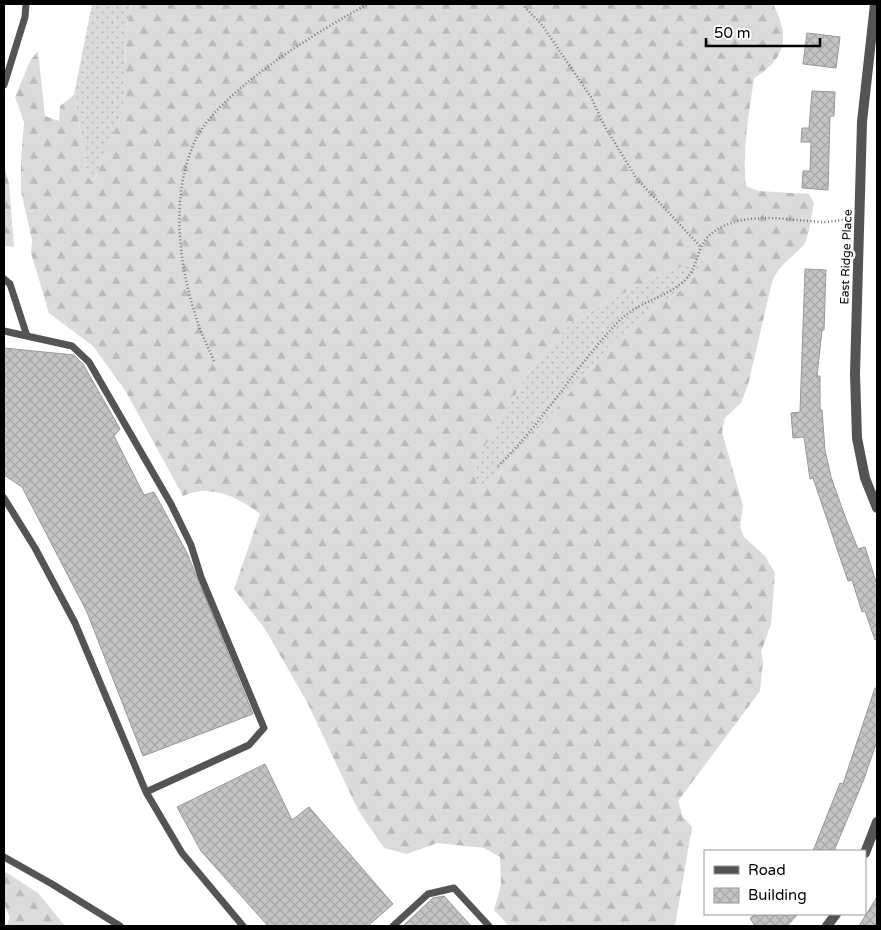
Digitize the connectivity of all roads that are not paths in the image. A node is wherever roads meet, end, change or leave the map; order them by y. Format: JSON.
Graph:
{"nodes":[{"id":1,"x":26,"y":4,"type":"edge"},
{"id":2,"x":874,"y":4,"type":"edge"},
{"id":3,"x":4,"y":84,"type":"edge"},
{"id":4,"x":4,"y":279,"type":"edge"},
{"id":5,"x":4,"y":331,"type":"edge"},
{"id":6,"x":27,"y":336,"type":"junction"},
{"id":7,"x":4,"y":498,"type":"edge"},
{"id":8,"x":877,"y":508,"type":"edge"},
{"id":9,"x":146,"y":792,"type":"junction"},
{"id":10,"x":877,"y":822,"type":"edge"},
{"id":11,"x":866,"y":850,"type":"edge"},
{"id":12,"x":4,"y":857,"type":"edge"},
{"id":13,"x":835,"y":915,"type":"edge"},
{"id":14,"x":120,"y":926,"type":"edge"},
{"id":15,"x":243,"y":926,"type":"edge"},
{"id":16,"x":393,"y":926,"type":"edge"},
{"id":17,"x":489,"y":926,"type":"edge"},
{"id":18,"x":828,"y":926,"type":"edge"}],
"edges":[{"from":1,"to":3,"type":"lane"},
{"from":2,"to":8,"type":"street","name":"East Ridge Place"},
{"from":4,"to":6,"type":"lane"},
{"from":5,"to":6,"type":"lane"},
{"from":6,"to":9,"type":"lane"},
{"from":7,"to":9,"type":"lane"},
{"from":9,"to":15,"type":"lane"},
{"from":10,"to":11,"type":"street"},
{"from":12,"to":14,"type":"lane"},
{"from":13,"to":18,"type":"street"},
{"from":16,"to":17,"type":"lane"}]}
